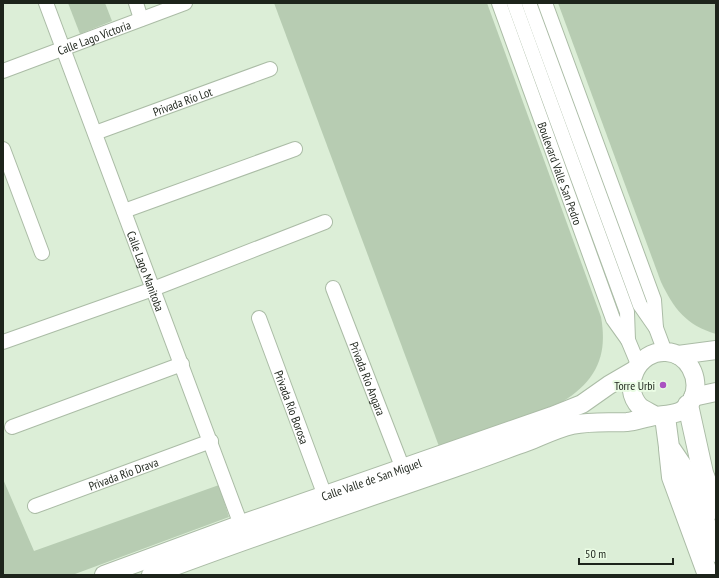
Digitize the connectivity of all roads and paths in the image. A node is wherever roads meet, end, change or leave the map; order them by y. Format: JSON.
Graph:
{"nodes":[{"id":1,"x":46,"y":3,"type":"edge"},
{"id":2,"x":136,"y":3,"type":"edge"},
{"id":3,"x":185,"y":3,"type":"edge"},
{"id":4,"x":499,"y":3,"type":"edge"},
{"id":5,"x":514,"y":3,"type":"edge"},
{"id":6,"x":529,"y":3,"type":"edge"},
{"id":7,"x":545,"y":3,"type":"edge"},
{"id":8,"x":141,"y":19,"type":"junction"},
{"id":9,"x":62,"y":48,"type":"junction"},
{"id":10,"x":270,"y":69,"type":"dead end"},
{"id":11,"x":3,"y":71,"type":"edge"},
{"id":12,"x":95,"y":134,"type":"junction"},
{"id":13,"x":3,"y":149,"type":"edge"},
{"id":14,"x":295,"y":150,"type":"dead end"},
{"id":15,"x":124,"y":211,"type":"junction"},
{"id":16,"x":325,"y":222,"type":"dead end"},
{"id":17,"x":42,"y":253,"type":"dead end"},
{"id":18,"x":333,"y":288,"type":"dead end"},
{"id":19,"x":153,"y":289,"type":"junction"},
{"id":20,"x":259,"y":318,"type":"dead end"},
{"id":21,"x":656,"y":328,"type":"junction"},
{"id":22,"x":628,"y":340,"type":"junction"},
{"id":23,"x":3,"y":342,"type":"edge"},
{"id":24,"x":716,"y":350,"type":"edge"},
{"id":25,"x":671,"y":353,"type":"junction"},
{"id":26,"x":182,"y":364,"type":"junction"},
{"id":27,"x":636,"y":368,"type":"junction"},
{"id":28,"x":716,"y":392,"type":"edge"},
{"id":29,"x":691,"y":401,"type":"junction"},
{"id":30,"x":660,"y":416,"type":"junction"},
{"id":31,"x":12,"y":426,"type":"dead end"},
{"id":32,"x":694,"y":428,"type":"junction"},
{"id":33,"x":211,"y":441,"type":"junction"},
{"id":34,"x":669,"y":447,"type":"junction"},
{"id":35,"x":716,"y":466,"type":"edge"},
{"id":36,"x":403,"y":469,"type":"junction"},
{"id":37,"x":325,"y":496,"type":"junction"},
{"id":38,"x":35,"y":506,"type":"dead end"},
{"id":39,"x":716,"y":509,"type":"edge"},
{"id":40,"x":244,"y":532,"type":"junction"},
{"id":41,"x":716,"y":552,"type":"edge"},
{"id":42,"x":104,"y":575,"type":"edge"},
{"id":43,"x":151,"y":575,"type":"edge"},
{"id":44,"x":708,"y":575,"type":"edge"}],
"edges":[{"from":1,"to":9,"type":"street","name":"Calle Lago Manitoba"},
{"from":2,"to":8,"type":"street"},
{"from":3,"to":8,"type":"street","name":"Calle Lago Victoria"},
{"from":4,"to":22,"type":"street","name":"Boulevard Valle San Pedro"},
{"from":5,"to":22,"type":"street","name":"Boulevard Valle San Pedro"},
{"from":6,"to":21,"type":"street"},
{"from":7,"to":21,"type":"street"},
{"from":8,"to":9,"type":"street","name":"Calle Lago Victoria"},
{"from":9,"to":11,"type":"street","name":"Calle Lago Victoria"},
{"from":9,"to":12,"type":"street","name":"Calle Lago Manitoba"},
{"from":10,"to":12,"type":"street","name":"Privada Río Lot"},
{"from":12,"to":15,"type":"street","name":"Calle Lago Manitoba"},
{"from":13,"to":17,"type":"street"},
{"from":14,"to":15,"type":"street"},
{"from":15,"to":19,"type":"street","name":"Calle Lago Manitoba"},
{"from":16,"to":19,"type":"street"},
{"from":18,"to":36,"type":"street","name":"Privada Río Angara"},
{"from":19,"to":23,"type":"street"},
{"from":19,"to":26,"type":"street","name":"Calle Lago Manitoba"},
{"from":20,"to":37,"type":"street","name":"Privada Río Borosa"},
{"from":21,"to":25,"type":"street"},
{"from":22,"to":27,"type":"street","name":"Boulevard Valle San Pedro"},
{"from":24,"to":25,"type":"street"},
{"from":25,"to":27,"type":"street"},
{"from":25,"to":29,"type":"street"},
{"from":26,"to":31,"type":"street"},
{"from":26,"to":33,"type":"street","name":"Calle Lago Manitoba"},
{"from":27,"to":30,"type":"street"},
{"from":27,"to":36,"type":"street","name":"Calle Valle de San Miguel"},
{"from":28,"to":29,"type":"street"},
{"from":29,"to":30,"type":"street"},
{"from":29,"to":32,"type":"main road"},
{"from":30,"to":34,"type":"main road"},
{"from":30,"to":40,"type":"street","name":"Calle Valle de San Miguel"},
{"from":32,"to":35,"type":"main road"},
{"from":32,"to":39,"type":"main road"},
{"from":33,"to":38,"type":"street","name":"Privada Río Drava"},
{"from":33,"to":40,"type":"street","name":"Calle Lago Manitoba"},
{"from":34,"to":41,"type":"main road"},
{"from":34,"to":44,"type":"main road"},
{"from":36,"to":37,"type":"street","name":"Calle Valle de San Miguel"},
{"from":37,"to":40,"type":"street","name":"Calle Valle de San Miguel"},
{"from":40,"to":42,"type":"street","name":"Calle Valle de San Miguel"},
{"from":40,"to":43,"type":"street","name":"Calle Valle de San Miguel"}]}
